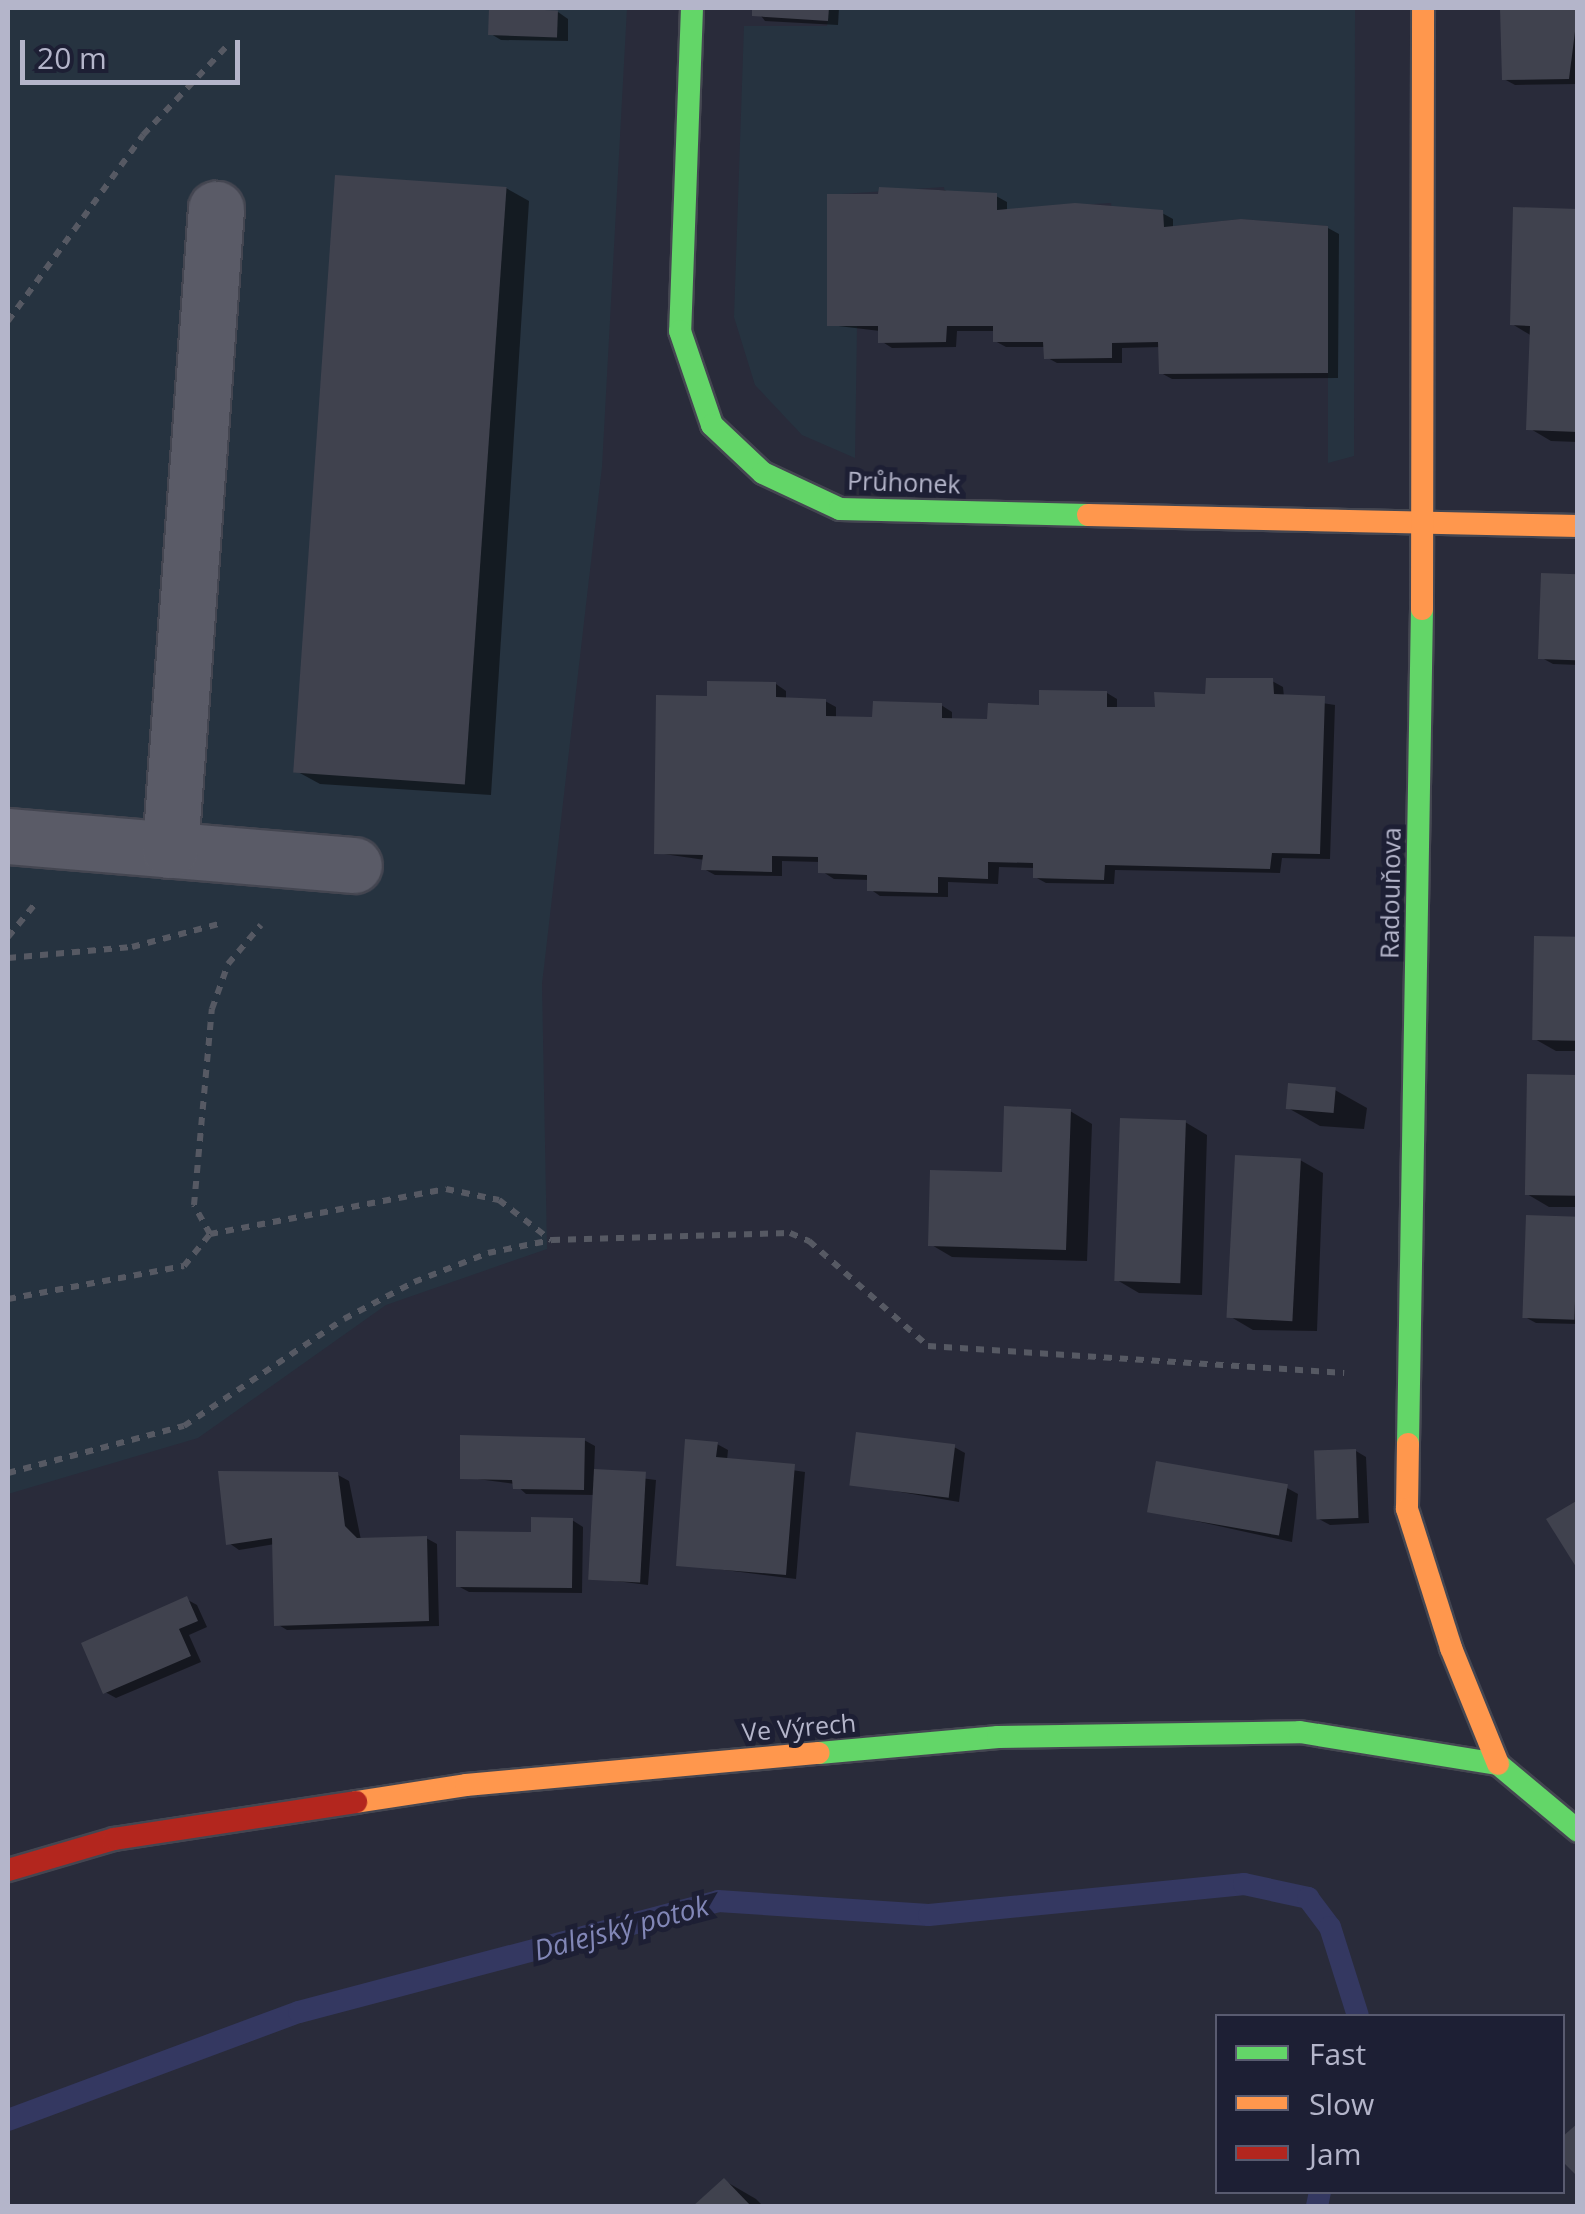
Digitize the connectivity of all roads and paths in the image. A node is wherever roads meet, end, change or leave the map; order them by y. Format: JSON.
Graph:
{"nodes":[{"id":1,"x":692,"y":8,"type":"edge"},
{"id":2,"x":1423,"y":8,"type":"edge"},
{"id":3,"x":226,"y":46,"type":"dead end"},
{"id":4,"x":216,"y":208,"type":"dead end"},
{"id":5,"x":8,"y":321,"type":"edge"},
{"id":6,"x":1423,"y":522,"type":"junction"},
{"id":7,"x":1578,"y":526,"type":"edge"},
{"id":8,"x":8,"y":836,"type":"edge"},
{"id":9,"x":170,"y":850,"type":"junction"},
{"id":10,"x":354,"y":865,"type":"dead end"},
{"id":11,"x":252,"y":916,"type":"dead end"},
{"id":12,"x":235,"y":920,"type":"dead end"},
{"id":13,"x":8,"y":958,"type":"edge"},
{"id":14,"x":210,"y":1234,"type":"junction"},
{"id":15,"x":552,"y":1240,"type":"junction"},
{"id":16,"x":8,"y":1298,"type":"edge"},
{"id":17,"x":1410,"y":1377,"type":"junction"},
{"id":18,"x":8,"y":1472,"type":"edge"},
{"id":19,"x":1498,"y":1764,"type":"junction"},
{"id":20,"x":1578,"y":1831,"type":"edge"},
{"id":21,"x":8,"y":1870,"type":"edge"}],
"edges":[{"from":1,"to":6,"type":"street","name":"Průhonek"},
{"from":2,"to":6,"type":"street","name":"Radouňova"},
{"from":3,"to":5,"type":"path"},
{"from":4,"to":9,"type":"street"},
{"from":6,"to":7,"type":"street","name":"Průhonek"},
{"from":6,"to":17,"type":"street","name":"Radouňova"},
{"from":8,"to":9,"type":"street"},
{"from":9,"to":10,"type":"street"},
{"from":11,"to":14,"type":"path"},
{"from":12,"to":13,"type":"path"},
{"from":14,"to":15,"type":"path"},
{"from":14,"to":16,"type":"path"},
{"from":15,"to":17,"type":"path"},
{"from":15,"to":18,"type":"path"},
{"from":17,"to":19,"type":"street","name":"Radouňova"},
{"from":19,"to":20,"type":"street"},
{"from":19,"to":21,"type":"street","name":"Ve Výrech"}]}
